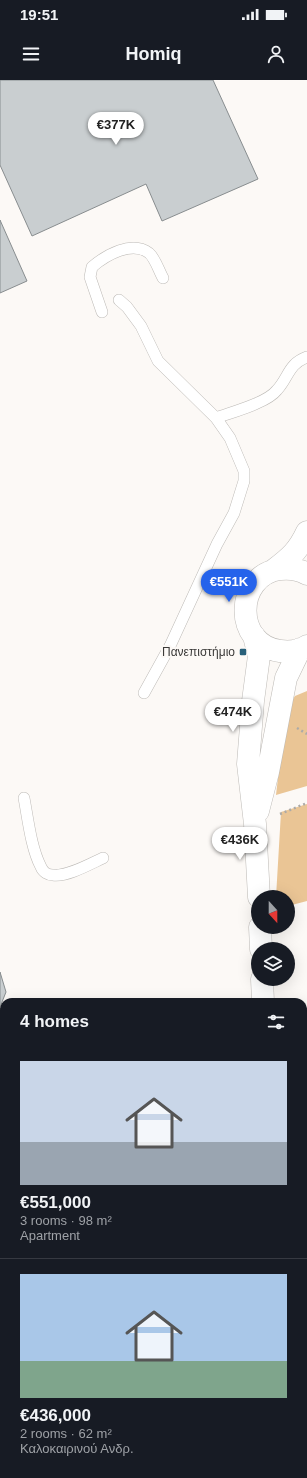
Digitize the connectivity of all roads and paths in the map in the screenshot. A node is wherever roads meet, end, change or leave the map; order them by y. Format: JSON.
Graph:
{"nodes":[{"id":1,"x":163,"y":278,"type":"dead end"},
{"id":2,"x":119,"y":300,"type":"dead end"},
{"id":3,"x":102,"y":312,"type":"dead end"},
{"id":4,"x":307,"y":357,"type":"edge"},
{"id":5,"x":216,"y":418,"type":"junction"},
{"id":6,"x":307,"y":532,"type":"edge"},
{"id":7,"x":274,"y":570,"type":"junction"},
{"id":8,"x":307,"y":574,"type":"edge"},
{"id":9,"x":254,"y":636,"type":"junction"},
{"id":10,"x":304,"y":647,"type":"edge"},
{"id":11,"x":144,"y":693,"type":"dead end"},
{"id":12,"x":24,"y":798,"type":"dead end"},
{"id":13,"x":255,"y":824,"type":"junction"},
{"id":14,"x":103,"y":858,"type":"dead end"},
{"id":15,"x":258,"y":890,"type":"edge"},
{"id":16,"x":262,"y":986,"type":"edge"},
{"id":17,"x":263,"y":998,"type":"edge"}],
"edges":[{"from":1,"to":3,"type":"lane"},
{"from":2,"to":5,"type":"lane"},
{"from":4,"to":5,"type":"lane"},
{"from":5,"to":11,"type":"lane"},
{"from":6,"to":7,"type":"street"},
{"from":7,"to":8,"type":"street"},
{"from":7,"to":9,"type":"street"},
{"from":9,"to":10,"type":"street"},
{"from":9,"to":13,"type":"street"},
{"from":10,"to":13,"type":"street"},
{"from":12,"to":14,"type":"lane"},
{"from":13,"to":15,"type":"street"},
{"from":16,"to":17,"type":"street"}]}
